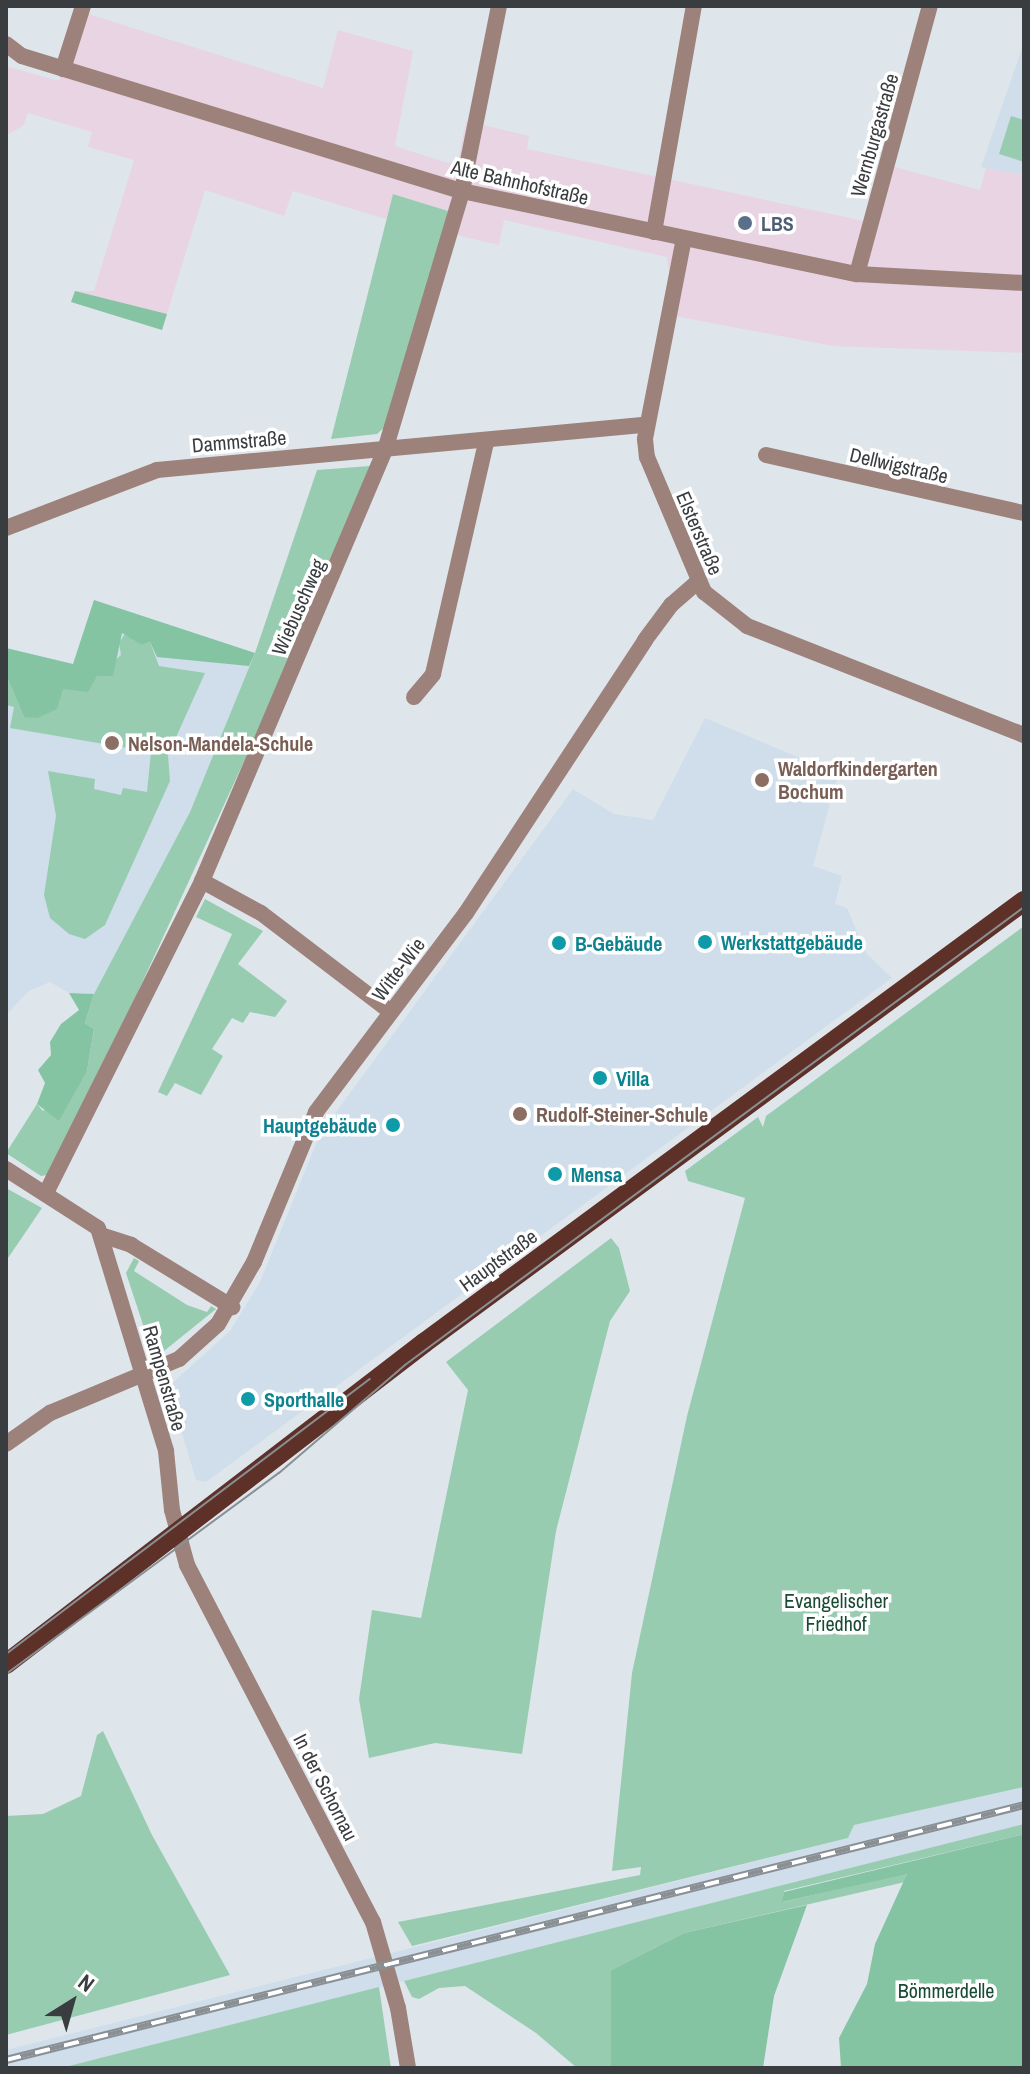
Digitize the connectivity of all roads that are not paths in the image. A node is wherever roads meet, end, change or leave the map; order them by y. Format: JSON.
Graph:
{"nodes":[{"id":1,"x":83,"y":6,"type":"edge"},
{"id":2,"x":499,"y":6,"type":"edge"},
{"id":3,"x":694,"y":6,"type":"edge"},
{"id":4,"x":930,"y":6,"type":"edge"},
{"id":5,"x":6,"y":44,"type":"edge"},
{"id":6,"x":14,"y":57,"type":"edge"},
{"id":7,"x":63,"y":69,"type":"junction"},
{"id":8,"x":462,"y":191,"type":"junction"},
{"id":9,"x":654,"y":232,"type":"junction"},
{"id":10,"x":684,"y":238,"type":"junction"},
{"id":11,"x":857,"y":274,"type":"junction"},
{"id":12,"x":1024,"y":283,"type":"edge"},
{"id":13,"x":645,"y":425,"type":"junction"},
{"id":14,"x":486,"y":443,"type":"junction"},
{"id":15,"x":385,"y":450,"type":"junction"},
{"id":16,"x":766,"y":455,"type":"dead end"},
{"id":17,"x":1024,"y":513,"type":"edge"},
{"id":18,"x":6,"y":528,"type":"edge"},
{"id":19,"x":697,"y":582,"type":"junction"},
{"id":20,"x":414,"y":697,"type":"dead end"},
{"id":21,"x":1024,"y":735,"type":"edge"},
{"id":22,"x":202,"y":881,"type":"junction"},
{"id":23,"x":1024,"y":901,"type":"edge"},
{"id":24,"x":391,"y":1012,"type":"junction"},
{"id":25,"x":6,"y":1169,"type":"edge"},
{"id":26,"x":46,"y":1193,"type":"junction"},
{"id":27,"x":101,"y":1235,"type":"junction"},
{"id":28,"x":232,"y":1307,"type":"junction"},
{"id":29,"x":144,"y":1378,"type":"junction"},
{"id":30,"x":6,"y":1444,"type":"edge"},
{"id":31,"x":178,"y":1534,"type":"junction"},
{"id":32,"x":6,"y":1664,"type":"edge"},
{"id":33,"x":408,"y":2068,"type":"edge"}],
"edges":[{"from":1,"to":7,"type":"street"},
{"from":2,"to":8,"type":"street","name":"Wiebuschweg"},
{"from":3,"to":9,"type":"street"},
{"from":4,"to":11,"type":"street","name":"Wernburgastraße"},
{"from":5,"to":6,"type":"street","name":"Alte Bahnhofstraße"},
{"from":6,"to":7,"type":"street","name":"Alte Bahnhofstraße"},
{"from":7,"to":8,"type":"street","name":"Alte Bahnhofstraße"},
{"from":8,"to":9,"type":"street","name":"Alte Bahnhofstraße"},
{"from":8,"to":15,"type":"street","name":"Wiebuschweg"},
{"from":9,"to":10,"type":"street","name":"Alte Bahnhofstraße"},
{"from":10,"to":11,"type":"street","name":"Alte Bahnhofstraße"},
{"from":10,"to":13,"type":"street","name":"Elsterstraße"},
{"from":11,"to":12,"type":"street","name":"Alte Bahnhofstraße"},
{"from":13,"to":14,"type":"street","name":"Dammstraße"},
{"from":13,"to":19,"type":"street","name":"Elsterstraße"},
{"from":14,"to":15,"type":"street","name":"Dammstraße"},
{"from":14,"to":20,"type":"street"},
{"from":15,"to":18,"type":"street","name":"Dammstraße"},
{"from":15,"to":22,"type":"street","name":"Wiebuschweg"},
{"from":16,"to":17,"type":"street","name":"Dellwigstraße"},
{"from":19,"to":21,"type":"street","name":"Elsterstraße"},
{"from":19,"to":24,"type":"street","name":"Witte-Wie"},
{"from":22,"to":24,"type":"street"},
{"from":22,"to":26,"type":"street","name":"Wiebuschweg"},
{"from":23,"to":31,"type":"main road","name":"Hauptstraße"},
{"from":24,"to":28,"type":"street","name":"Witte-Wie"},
{"from":25,"to":26,"type":"street"},
{"from":26,"to":27,"type":"street"},
{"from":27,"to":28,"type":"street"},
{"from":27,"to":29,"type":"street","name":"Rampenstraße"},
{"from":28,"to":29,"type":"street","name":"Witte-Wie"},
{"from":29,"to":30,"type":"street","name":"Witte-Wie"},
{"from":29,"to":31,"type":"street","name":"Rampenstraße"},
{"from":31,"to":32,"type":"main road","name":"Hauptstraße"},
{"from":31,"to":33,"type":"street","name":"In der Schornau"}]}
